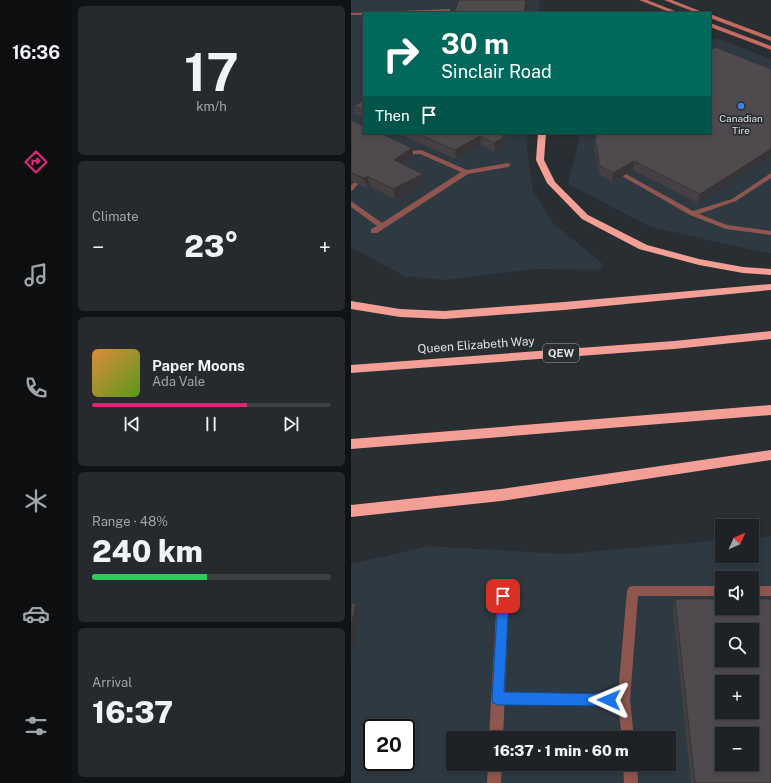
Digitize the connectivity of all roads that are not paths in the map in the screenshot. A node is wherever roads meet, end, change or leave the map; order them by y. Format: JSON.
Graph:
{"nodes":[{"id":1,"x":642,"y":0,"type":"edge"},
{"id":2,"x":667,"y":0,"type":"edge"},
{"id":3,"x":448,"y":10,"type":"dead end"},
{"id":4,"x":400,"y":12,"type":"edge"},
{"id":5,"x":674,"y":12,"type":"edge"},
{"id":6,"x":699,"y":12,"type":"edge"},
{"id":7,"x":351,"y":14,"type":"edge"},
{"id":8,"x":363,"y":14,"type":"edge"},
{"id":9,"x":711,"y":16,"type":"edge"},
{"id":10,"x":711,"y":25,"type":"edge"},
{"id":11,"x":771,"y":39,"type":"edge"},
{"id":12,"x":771,"y":48,"type":"edge"},
{"id":13,"x":542,"y":134,"type":"edge"},
{"id":14,"x":405,"y":153,"type":"edge"},
{"id":15,"x":508,"y":165,"type":"dead end"},
{"id":16,"x":466,"y":172,"type":"junction"},
{"id":17,"x":624,"y":175,"type":"edge"},
{"id":18,"x":771,"y":175,"type":"edge"},
{"id":19,"x":351,"y":203,"type":"edge"},
{"id":20,"x":692,"y":214,"type":"junction"},
{"id":21,"x":382,"y":226,"type":"junction"},
{"id":22,"x":374,"y":231,"type":"dead end"},
{"id":23,"x":771,"y":233,"type":"edge"},
{"id":24,"x":771,"y":272,"type":"edge"},
{"id":25,"x":771,"y":287,"type":"edge"},
{"id":26,"x":351,"y":305,"type":"edge"},
{"id":27,"x":771,"y":335,"type":"edge"},
{"id":28,"x":351,"y":369,"type":"edge"},
{"id":29,"x":771,"y":410,"type":"edge"},
{"id":30,"x":351,"y":444,"type":"edge"},
{"id":31,"x":771,"y":454,"type":"edge"},
{"id":32,"x":351,"y":511,"type":"edge"},
{"id":33,"x":715,"y":591,"type":"edge"},
{"id":34,"x":759,"y":591,"type":"edge"},
{"id":35,"x":771,"y":591,"type":"edge"},
{"id":36,"x":503,"y":596,"type":"dead end"},
{"id":37,"x":498,"y":699,"type":"junction"},
{"id":38,"x":624,"y":700,"type":"junction"},
{"id":39,"x":496,"y":731,"type":"edge"},
{"id":40,"x":626,"y":731,"type":"edge"},
{"id":41,"x":495,"y":771,"type":"edge"},
{"id":42,"x":630,"y":771,"type":"edge"},
{"id":43,"x":494,"y":783,"type":"edge"},
{"id":44,"x":631,"y":783,"type":"edge"}],
"edges":[{"from":1,"to":5,"type":"main road"},
{"from":2,"to":6,"type":"main road"},
{"from":3,"to":4,"type":"lane"},
{"from":7,"to":8,"type":"lane"},
{"from":9,"to":11,"type":"main road"},
{"from":10,"to":12,"type":"main road"},
{"from":13,"to":24,"type":"highway"},
{"from":14,"to":16,"type":"lane"},
{"from":15,"to":16,"type":"lane"},
{"from":16,"to":21,"type":"lane"},
{"from":17,"to":20,"type":"lane"},
{"from":18,"to":20,"type":"lane"},
{"from":19,"to":21,"type":"lane"},
{"from":20,"to":23,"type":"lane"},
{"from":21,"to":22,"type":"lane"},
{"from":25,"to":26,"type":"highway"},
{"from":27,"to":28,"type":"highway","name":"Queen Elizabeth Way","number":"QEW"},
{"from":29,"to":30,"type":"highway"},
{"from":31,"to":32,"type":"highway"},
{"from":33,"to":38,"type":"lane"},
{"from":34,"to":35,"type":"lane"},
{"from":36,"to":37,"type":"street"},
{"from":37,"to":38,"type":"lane"},
{"from":37,"to":39,"type":"street"},
{"from":38,"to":40,"type":"lane"},
{"from":41,"to":43,"type":"street"},
{"from":42,"to":44,"type":"lane"}]}
